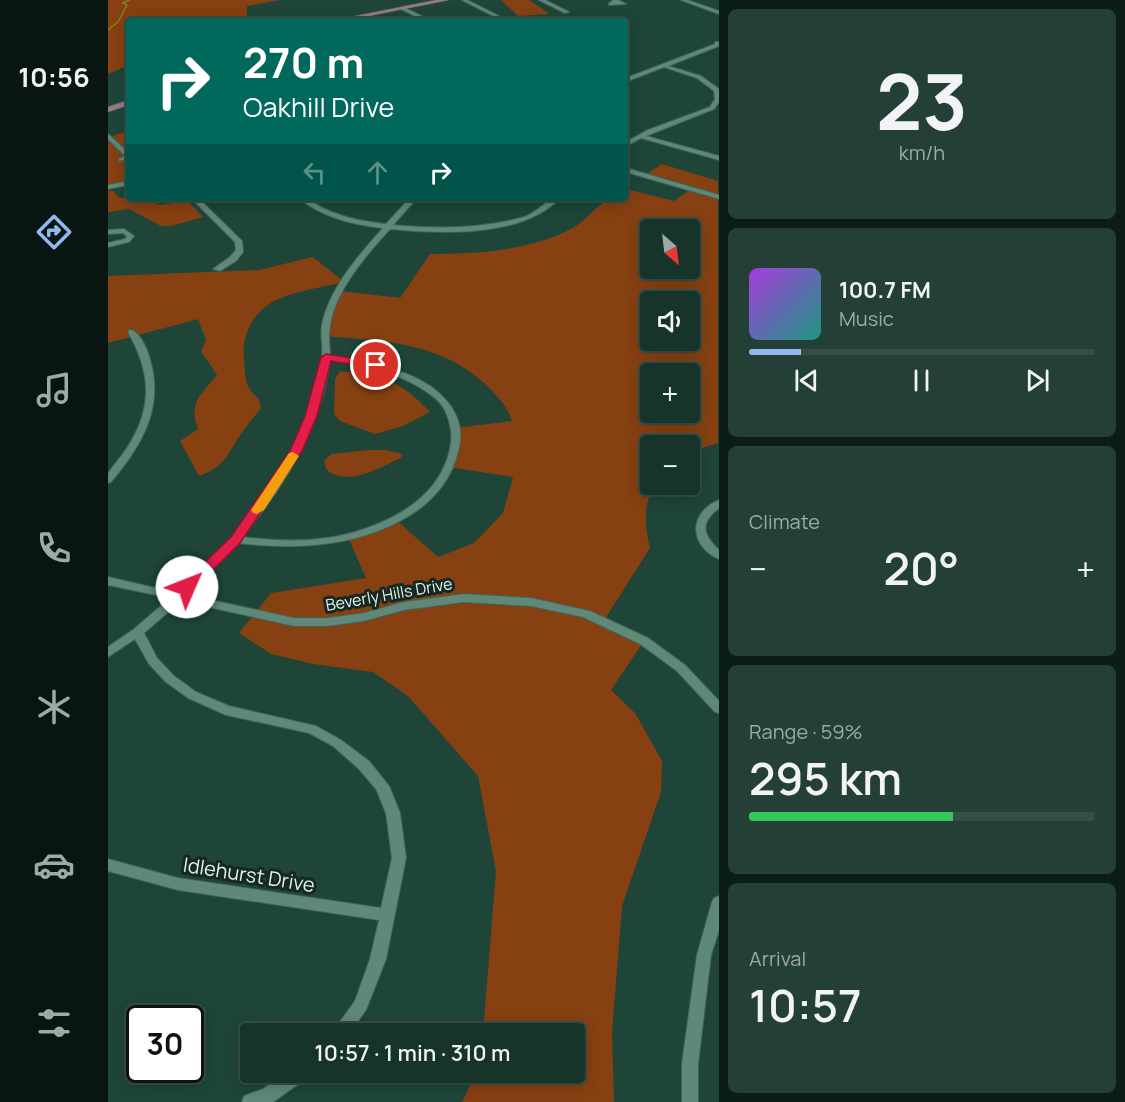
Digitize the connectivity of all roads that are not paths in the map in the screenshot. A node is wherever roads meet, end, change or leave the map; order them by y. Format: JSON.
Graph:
{"nodes":[{"id":1,"x":446,"y":0,"type":"edge"},
{"id":2,"x":464,"y":0,"type":"edge"},
{"id":3,"x":541,"y":0,"type":"edge"},
{"id":4,"x":683,"y":0,"type":"edge"},
{"id":5,"x":403,"y":8,"type":"junction"},
{"id":6,"x":567,"y":12,"type":"dead end"},
{"id":7,"x":718,"y":13,"type":"edge"},
{"id":8,"x":349,"y":18,"type":"edge"},
{"id":9,"x":422,"y":18,"type":"edge"},
{"id":10,"x":501,"y":18,"type":"edge"},
{"id":11,"x":717,"y":43,"type":"dead end"},
{"id":12,"x":664,"y":66,"type":"junction"},
{"id":13,"x":628,"y":78,"type":"edge"},
{"id":14,"x":718,"y":90,"type":"edge"},
{"id":15,"x":126,"y":103,"type":"edge"},
{"id":16,"x":715,"y":108,"type":"edge"},
{"id":17,"x":108,"y":110,"type":"edge"},
{"id":18,"x":108,"y":136,"type":"edge"},
{"id":19,"x":640,"y":136,"type":"junction"},
{"id":20,"x":628,"y":143,"type":"edge"},
{"id":21,"x":126,"y":153,"type":"edge"},
{"id":22,"x":126,"y":158,"type":"edge"},
{"id":23,"x":718,"y":158,"type":"edge"},
{"id":24,"x":121,"y":160,"type":"dead end"},
{"id":25,"x":628,"y":171,"type":"edge"},
{"id":26,"x":126,"y":183,"type":"edge"},
{"id":27,"x":108,"y":186,"type":"edge"},
{"id":28,"x":718,"y":197,"type":"edge"},
{"id":29,"x":197,"y":201,"type":"edge"},
{"id":30,"x":307,"y":201,"type":"edge"},
{"id":31,"x":411,"y":201,"type":"edge"},
{"id":32,"x":553,"y":201,"type":"edge"},
{"id":33,"x":108,"y":223,"type":"edge"},
{"id":34,"x":388,"y":225,"type":"junction"},
{"id":35,"x":118,"y":231,"type":"junction"},
{"id":36,"x":108,"y":232,"type":"edge"},
{"id":37,"x":108,"y":245,"type":"edge"},
{"id":38,"x":217,"y":268,"type":"dead end"},
{"id":39,"x":132,"y":332,"type":"dead end"},
{"id":40,"x":326,"y":357,"type":"junction"},
{"id":41,"x":108,"y":480,"type":"edge"},
{"id":42,"x":718,"y":503,"type":"edge"},
{"id":43,"x":236,"y":540,"type":"junction"},
{"id":44,"x":718,"y":556,"type":"edge"},
{"id":45,"x":108,"y":581,"type":"edge"},
{"id":46,"x":176,"y":598,"type":"junction"},
{"id":47,"x":138,"y":633,"type":"junction"},
{"id":48,"x":108,"y":653,"type":"edge"},
{"id":49,"x":718,"y":709,"type":"edge"},
{"id":50,"x":108,"y":865,"type":"edge"},
{"id":51,"x":718,"y":902,"type":"edge"},
{"id":52,"x":387,"y":915,"type":"junction"},
{"id":53,"x":347,"y":1023,"type":"edge"},
{"id":54,"x":285,"y":1083,"type":"edge"},
{"id":55,"x":250,"y":1102,"type":"edge"},
{"id":56,"x":690,"y":1102,"type":"edge"}],
"edges":[{"from":1,"to":5,"type":"main road"},
{"from":2,"to":10,"type":"street"},
{"from":3,"to":6,"type":"street"},
{"from":4,"to":7,"type":"street"},
{"from":5,"to":8,"type":"main road"},
{"from":5,"to":9,"type":"street"},
{"from":11,"to":12,"type":"street"},
{"from":12,"to":13,"type":"street"},
{"from":12,"to":14,"type":"street"},
{"from":14,"to":16,"type":"street"},
{"from":15,"to":17,"type":"main road"},
{"from":16,"to":19,"type":"street"},
{"from":18,"to":21,"type":"street"},
{"from":19,"to":20,"type":"street"},
{"from":19,"to":23,"type":"street"},
{"from":22,"to":24,"type":"street"},
{"from":25,"to":28,"type":"street"},
{"from":26,"to":27,"type":"street"},
{"from":29,"to":38,"type":"street"},
{"from":30,"to":34,"type":"street"},
{"from":31,"to":34,"type":"street"},
{"from":32,"to":34,"type":"street"},
{"from":33,"to":35,"type":"street"},
{"from":34,"to":40,"type":"street"},
{"from":35,"to":36,"type":"street"},
{"from":35,"to":37,"type":"street"},
{"from":39,"to":41,"type":"street"},
{"from":40,"to":43,"type":"street"},
{"from":40,"to":43,"type":"street"},
{"from":42,"to":44,"type":"street"},
{"from":43,"to":46,"type":"street"},
{"from":45,"to":46,"type":"street","name":"Beverly Hills Drive"},
{"from":46,"to":47,"type":"street"},
{"from":46,"to":49,"type":"street","name":"Beverly Hills Drive"},
{"from":47,"to":48,"type":"street"},
{"from":47,"to":52,"type":"street"},
{"from":50,"to":52,"type":"street","name":"Idlehurst Drive"},
{"from":51,"to":56,"type":"street"},
{"from":52,"to":53,"type":"street"},
{"from":54,"to":55,"type":"street"}]}
